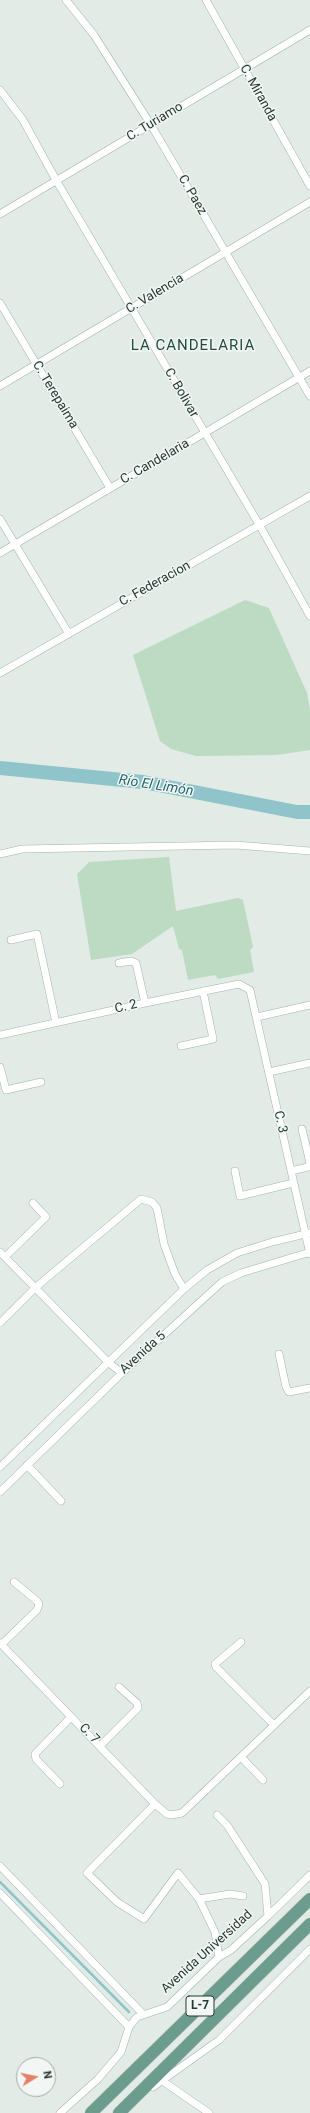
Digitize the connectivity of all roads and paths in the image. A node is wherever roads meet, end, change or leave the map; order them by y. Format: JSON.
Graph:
{"nodes":[{"id":1,"x":66,"y":0,"type":"edge"},
{"id":2,"x":206,"y":0,"type":"edge"},
{"id":3,"x":310,"y":30,"type":"edge"},
{"id":4,"x":245,"y":69,"type":"junction"},
{"id":5,"x":0,"y":90,"type":"edge"},
{"id":6,"x":151,"y":125,"type":"junction"},
{"id":7,"x":56,"y":180,"type":"junction"},
{"id":8,"x":310,"y":186,"type":"edge"},
{"id":9,"x":310,"y":202,"type":"edge"},
{"id":10,"x":0,"y":214,"type":"edge"},
{"id":11,"x":226,"y":251,"type":"junction"},
{"id":12,"x":0,"y":303,"type":"edge"},
{"id":13,"x":131,"y":308,"type":"junction"},
{"id":14,"x":37,"y":364,"type":"junction"},
{"id":15,"x":310,"y":371,"type":"edge"},
{"id":16,"x":299,"y":377,"type":"junction"},
{"id":17,"x":0,"y":386,"type":"edge"},
{"id":18,"x":310,"y":396,"type":"edge"},
{"id":19,"x":204,"y":433,"type":"junction"},
{"id":20,"x":110,"y":488,"type":"junction"},
{"id":21,"x":310,"y":496,"type":"edge"},
{"id":22,"x":0,"y":519,"type":"edge"},
{"id":23,"x":260,"y":526,"type":"junction"},
{"id":24,"x":15,"y":544,"type":"junction"},
{"id":25,"x":0,"y":553,"type":"edge"},
{"id":26,"x":310,"y":616,"type":"edge"},
{"id":27,"x":69,"y":634,"type":"junction"},
{"id":28,"x":0,"y":674,"type":"edge"},
{"id":29,"x":310,"y":851,"type":"edge"},
{"id":30,"x":0,"y":854,"type":"edge"},
{"id":31,"x":11,"y":940,"type":"dead end"},
{"id":32,"x":119,"y":963,"type":"dead end"},
{"id":33,"x":250,"y":990,"type":"joint"},
{"id":34,"x":203,"y":991,"type":"junction"},
{"id":35,"x":145,"y":1003,"type":"junction"},
{"id":36,"x":310,"y":1005,"type":"edge"},
{"id":37,"x":257,"y":1016,"type":"junction"},
{"id":38,"x":56,"y":1023,"type":"junction"},
{"id":39,"x":0,"y":1035,"type":"edge"},
{"id":40,"x":181,"y":1046,"type":"dead end"},
{"id":41,"x":310,"y":1062,"type":"edge"},
{"id":42,"x":0,"y":1067,"type":"edge"},
{"id":43,"x":269,"y":1072,"type":"junction"},
{"id":44,"x":41,"y":1082,"type":"dead end"},
{"id":45,"x":302,"y":1129,"type":"dead end"},
{"id":46,"x":235,"y":1171,"type":"dead end"},
{"id":47,"x":291,"y":1171,"type":"junction"},
{"id":48,"x":293,"y":1183,"type":"junction"},
{"id":49,"x":33,"y":1203,"type":"dead end"},
{"id":50,"x":308,"y":1234,"type":"edge"},
{"id":51,"x":310,"y":1253,"type":"edge"},
{"id":52,"x":3,"y":1254,"type":"edge"},
{"id":53,"x":36,"y":1287,"type":"junction"},
{"id":54,"x":184,"y":1289,"type":"junction"},
{"id":55,"x":0,"y":1323,"type":"edge"},
{"id":56,"x":279,"y":1354,"type":"dead end"},
{"id":57,"x":109,"y":1363,"type":"junction"},
{"id":58,"x":122,"y":1373,"type":"junction"},
{"id":59,"x":310,"y":1388,"type":"edge"},
{"id":60,"x":27,"y":1465,"type":"junction"},
{"id":61,"x":0,"y":1467,"type":"edge"},
{"id":62,"x":0,"y":1492,"type":"edge"},
{"id":63,"x":61,"y":1500,"type":"dead end"},
{"id":64,"x":14,"y":1582,"type":"dead end"},
{"id":65,"x":241,"y":1642,"type":"dead end"},
{"id":66,"x":1,"y":1644,"type":"edge"},
{"id":67,"x":119,"y":1687,"type":"dead end"},
{"id":68,"x":310,"y":1691,"type":"edge"},
{"id":69,"x":71,"y":1717,"type":"junction"},
{"id":70,"x":274,"y":1725,"type":"junction"},
{"id":71,"x":100,"y":1746,"type":"junction"},
{"id":72,"x":241,"y":1757,"type":"junction"},
{"id":73,"x":263,"y":1780,"type":"dead end"},
{"id":74,"x":60,"y":1784,"type":"dead end"},
{"id":75,"x":155,"y":1804,"type":"junction"},
{"id":76,"x":217,"y":1815,"type":"dead end"},
{"id":77,"x":0,"y":1866,"type":"edge"},
{"id":78,"x":310,"y":1875,"type":"edge"},
{"id":79,"x":0,"y":1893,"type":"edge"},
{"id":80,"x":243,"y":1896,"type":"dead end"},
{"id":81,"x":199,"y":1899,"type":"junction"},
{"id":82,"x":310,"y":1899,"type":"edge"},
{"id":83,"x":268,"y":1916,"type":"junction"},
{"id":84,"x":310,"y":1924,"type":"edge"},
{"id":85,"x":310,"y":1949,"type":"edge"},
{"id":86,"x":220,"y":1957,"type":"junction"},
{"id":87,"x":143,"y":2014,"type":"junction"},
{"id":88,"x":129,"y":2027,"type":"junction"},
{"id":89,"x":161,"y":2080,"type":"junction"},
{"id":90,"x":60,"y":2113,"type":"edge"},
{"id":91,"x":91,"y":2113,"type":"edge"},
{"id":92,"x":119,"y":2113,"type":"edge"},
{"id":93,"x":209,"y":2113,"type":"edge"}],
"edges":[{"from":1,"to":6,"type":"street","name":"C. Paez"},
{"from":2,"to":4,"type":"street","name":"C. Miranda"},
{"from":3,"to":4,"type":"street","name":"C. Turiamo"},
{"from":4,"to":6,"type":"street","name":"C. Turiamo"},
{"from":4,"to":8,"type":"street","name":"C. Miranda"},
{"from":5,"to":7,"type":"street","name":"C. Bolivar"},
{"from":6,"to":7,"type":"street","name":"C. Turiamo"},
{"from":6,"to":11,"type":"street","name":"C. Paez"},
{"from":7,"to":10,"type":"street","name":"C. Turiamo"},
{"from":7,"to":13,"type":"street","name":"C. Bolivar"},
{"from":9,"to":11,"type":"street","name":"C. Valencia"},
{"from":11,"to":13,"type":"street","name":"C. Valencia"},
{"from":11,"to":16,"type":"street","name":"C. Paez"},
{"from":12,"to":14,"type":"street","name":"C. Terepaima"},
{"from":13,"to":14,"type":"street","name":"C. Valencia"},
{"from":13,"to":19,"type":"street","name":"C. Bolivar"},
{"from":14,"to":17,"type":"street","name":"C. Valencia"},
{"from":14,"to":20,"type":"street","name":"C. Terepaima"},
{"from":15,"to":16,"type":"street","name":"C. Candelaria"},
{"from":16,"to":18,"type":"street","name":"C. Paez"},
{"from":16,"to":19,"type":"street","name":"C. Candelaria"},
{"from":19,"to":20,"type":"street","name":"C. Candelaria"},
{"from":19,"to":23,"type":"street","name":"C. Bolivar"},
{"from":20,"to":24,"type":"street","name":"C. Candelaria"},
{"from":21,"to":23,"type":"street","name":"C. Federacion"},
{"from":22,"to":24,"type":"street"},
{"from":23,"to":26,"type":"street","name":"C. Bolivar"},
{"from":23,"to":27,"type":"street","name":"C. Federacion"},
{"from":24,"to":25,"type":"street","name":"C. Candelaria"},
{"from":24,"to":27,"type":"street"},
{"from":27,"to":28,"type":"street","name":"C. Federacion"},
{"from":29,"to":30,"type":"street"},
{"from":31,"to":38,"type":"street"},
{"from":32,"to":35,"type":"street"},
{"from":33,"to":34,"type":"street","name":"C. 2"},
{"from":33,"to":37,"type":"street","name":"C. 3"},
{"from":34,"to":35,"type":"street","name":"C. 2"},
{"from":34,"to":40,"type":"street"},
{"from":35,"to":38,"type":"street","name":"C. 2"},
{"from":36,"to":37,"type":"street"},
{"from":37,"to":43,"type":"street","name":"C. 3"},
{"from":38,"to":39,"type":"street","name":"C. 2"},
{"from":41,"to":43,"type":"street"},
{"from":42,"to":44,"type":"street"},
{"from":43,"to":47,"type":"street","name":"C. 3"},
{"from":45,"to":47,"type":"street"},
{"from":46,"to":48,"type":"street"},
{"from":47,"to":48,"type":"street","name":"C. 3"},
{"from":48,"to":50,"type":"street","name":"C. 3"},
{"from":49,"to":52,"type":"street"},
{"from":50,"to":51,"type":"street","name":"C. 3"},
{"from":50,"to":54,"type":"street","name":"Avenida 5"},
{"from":51,"to":58,"type":"street","name":"Avenida 5"},
{"from":52,"to":53,"type":"street"},
{"from":53,"to":54,"type":"street"},
{"from":53,"to":55,"type":"street"},
{"from":53,"to":57,"type":"street"},
{"from":54,"to":57,"type":"street","name":"Avenida 5"},
{"from":56,"to":59,"type":"street"},
{"from":57,"to":58,"type":"street"},
{"from":57,"to":61,"type":"street","name":"Avenida 5"},
{"from":58,"to":60,"type":"street","name":"Avenida 5"},
{"from":60,"to":62,"type":"street","name":"Avenida 5"},
{"from":60,"to":63,"type":"street"},
{"from":64,"to":66,"type":"street"},
{"from":65,"to":70,"type":"street"},
{"from":66,"to":69,"type":"street","name":"C. 7"},
{"from":67,"to":71,"type":"street"},
{"from":68,"to":70,"type":"street"},
{"from":69,"to":71,"type":"street","name":"C. 7"},
{"from":69,"to":74,"type":"street"},
{"from":70,"to":72,"type":"street"},
{"from":71,"to":75,"type":"street","name":"C. 7"},
{"from":72,"to":73,"type":"street"},
{"from":72,"to":75,"type":"street","name":"C. 7"},
{"from":75,"to":81,"type":"street"},
{"from":76,"to":83,"type":"street"},
{"from":77,"to":87,"type":"street"},
{"from":78,"to":83,"type":"street","name":"Avenida Universidad","number":"L-7"},
{"from":79,"to":88,"type":"street"},
{"from":80,"to":81,"type":"street"},
{"from":81,"to":86,"type":"street"},
{"from":82,"to":91,"type":"main road","number":"L-7"},
{"from":83,"to":86,"type":"street","name":"Avenida Universidad","number":"L-7"},
{"from":84,"to":92,"type":"main road","number":"L-7"},
{"from":85,"to":89,"type":"street","number":"L-7"},
{"from":86,"to":87,"type":"street","name":"Avenida Universidad","number":"L-7"},
{"from":87,"to":88,"type":"street","name":"Avenida Universidad","number":"L-7"},
{"from":88,"to":90,"type":"street"},
{"from":89,"to":92,"type":"street","number":"L-7"},
{"from":89,"to":93,"type":"street"}]}
